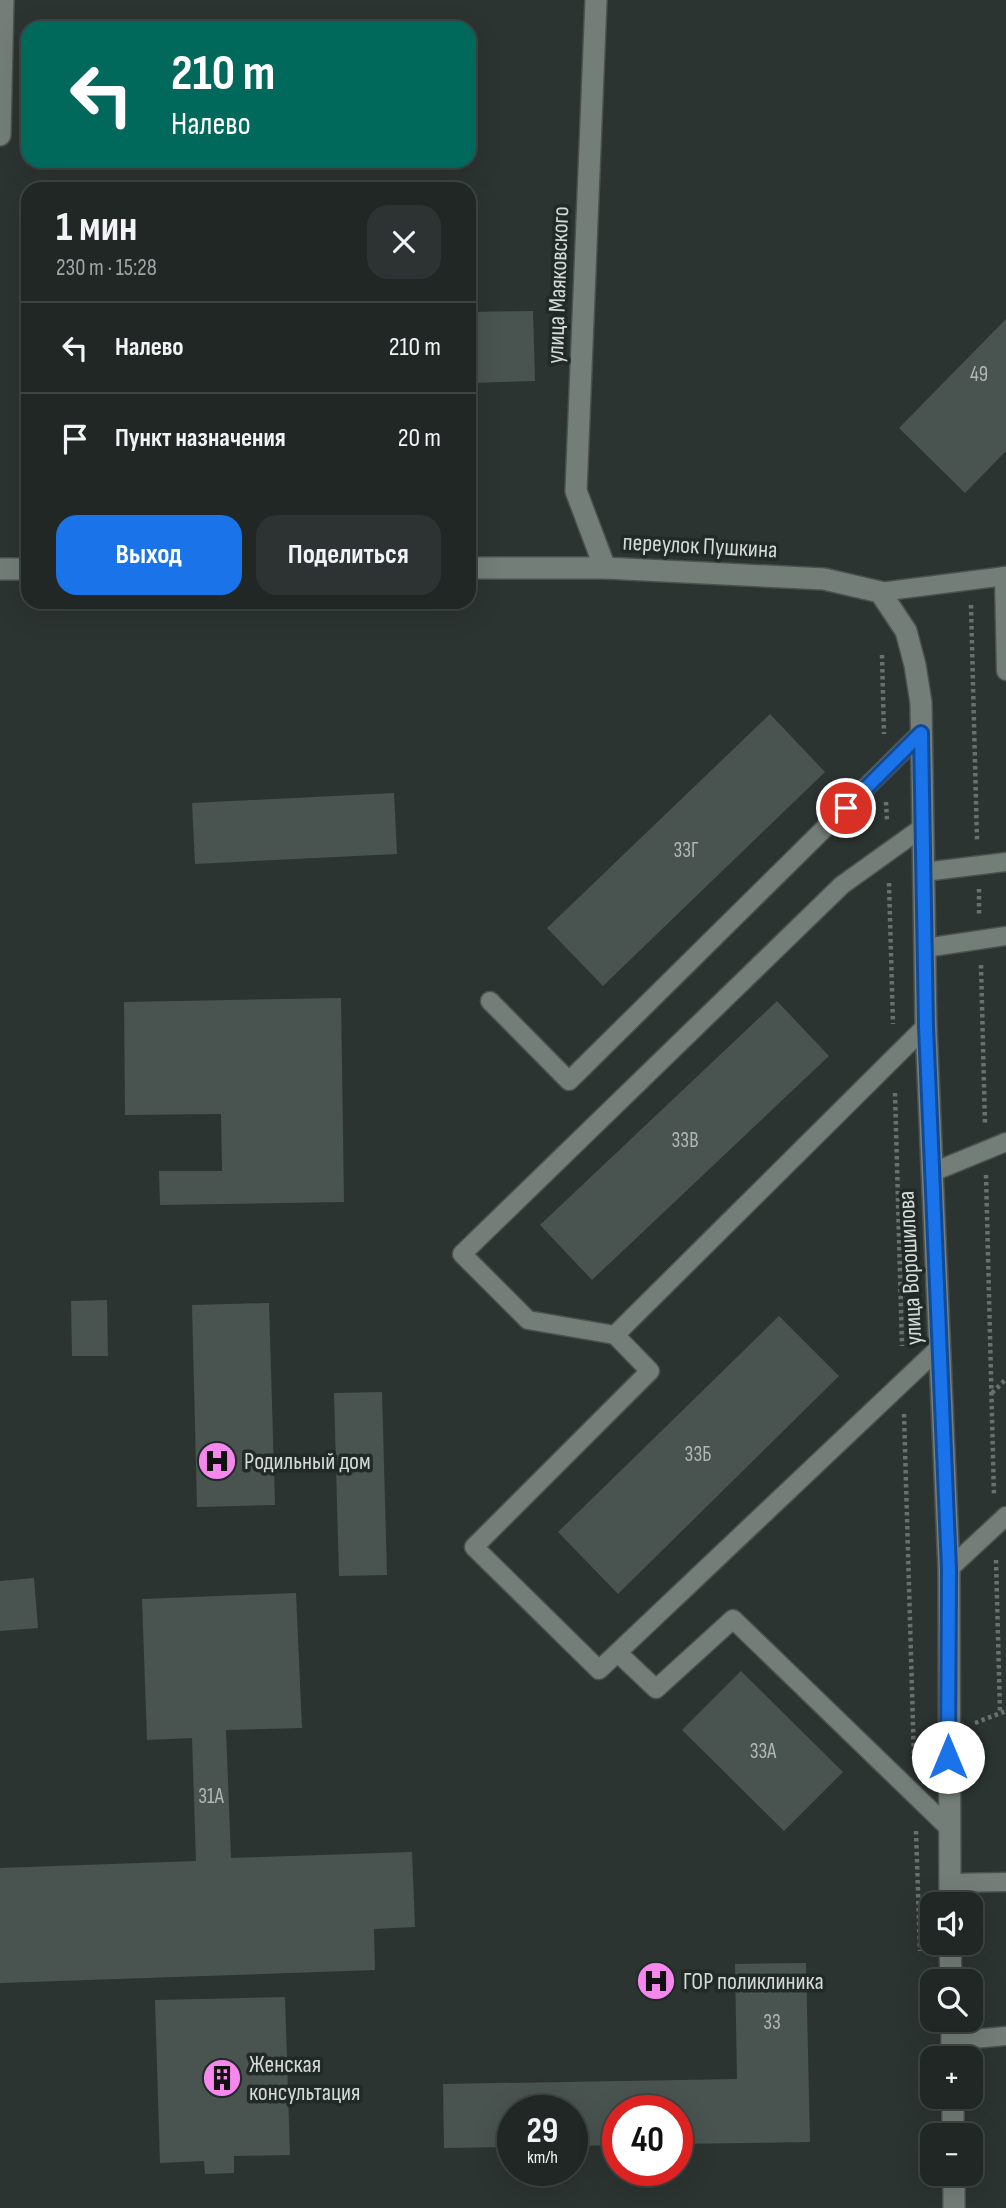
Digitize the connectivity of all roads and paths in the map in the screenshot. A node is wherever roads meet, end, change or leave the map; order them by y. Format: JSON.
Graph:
{"nodes":[{"id":1,"x":3,"y":0,"type":"edge"},
{"id":2,"x":596,"y":0,"type":"edge"},
{"id":3,"x":0,"y":135,"type":"edge"},
{"id":4,"x":476,"y":568,"type":"edge"},
{"id":5,"x":605,"y":568,"type":"junction"},
{"id":6,"x":0,"y":569,"type":"edge"},
{"id":7,"x":21,"y":569,"type":"edge"},
{"id":8,"x":1005,"y":576,"type":"edge"},
{"id":9,"x":880,"y":592,"type":"junction"},
{"id":10,"x":1006,"y":671,"type":"edge"},
{"id":11,"x":921,"y":733,"type":"junction"},
{"id":12,"x":923,"y":827,"type":"junction"},
{"id":13,"x":1006,"y":862,"type":"edge"},
{"id":14,"x":924,"y":872,"type":"junction"},
{"id":15,"x":1006,"y":936,"type":"edge"},
{"id":16,"x":925,"y":948,"type":"junction"},
{"id":17,"x":490,"y":1002,"type":"dead end"},
{"id":18,"x":926,"y":1026,"type":"junction"},
{"id":19,"x":1006,"y":1142,"type":"edge"},
{"id":20,"x":933,"y":1172,"type":"junction"},
{"id":21,"x":615,"y":1335,"type":"junction"},
{"id":22,"x":940,"y":1347,"type":"junction"},
{"id":23,"x":1006,"y":1379,"type":"edge"},
{"id":24,"x":992,"y":1394,"type":"dead end"},
{"id":25,"x":1006,"y":1516,"type":"edge"},
{"id":26,"x":949,"y":1569,"type":"junction"},
{"id":27,"x":618,"y":1653,"type":"junction"},
{"id":28,"x":948,"y":1827,"type":"junction"},
{"id":29,"x":1006,"y":1882,"type":"edge"},
{"id":30,"x":950,"y":1892,"type":"edge"},
{"id":31,"x":955,"y":1892,"type":"edge"},
{"id":32,"x":1006,"y":2036,"type":"edge"},
{"id":33,"x":967,"y":2046,"type":"edge"},
{"id":34,"x":954,"y":2186,"type":"edge"},
{"id":35,"x":954,"y":2208,"type":"edge"}],
"edges":[{"from":1,"to":3,"type":"street"},
{"from":2,"to":5,"type":"street","name":"улица Маяковского"},
{"from":4,"to":5,"type":"street","name":"переулок Пушкина"},
{"from":5,"to":9,"type":"street","name":"переулок Пушкина"},
{"from":6,"to":7,"type":"street"},
{"from":8,"to":9,"type":"lane"},
{"from":8,"to":10,"type":"lane"},
{"from":9,"to":11,"type":"street","name":"улица Ворошилова"},
{"from":11,"to":12,"type":"street","name":"улица Ворошилова"},
{"from":11,"to":17,"type":"lane"},
{"from":12,"to":14,"type":"street","name":"улица Ворошилова"},
{"from":12,"to":21,"type":"lane"},
{"from":13,"to":14,"type":"lane"},
{"from":14,"to":16,"type":"street","name":"улица Ворошилова"},
{"from":15,"to":16,"type":"lane"},
{"from":16,"to":18,"type":"street","name":"улица Ворошилова"},
{"from":18,"to":20,"type":"street","name":"улица Ворошилова"},
{"from":18,"to":21,"type":"lane"},
{"from":19,"to":20,"type":"lane"},
{"from":20,"to":22,"type":"street","name":"улица Ворошилова"},
{"from":21,"to":27,"type":"lane"},
{"from":22,"to":26,"type":"street","name":"улица Ворошилова"},
{"from":22,"to":27,"type":"lane"},
{"from":23,"to":24,"type":"path"},
{"from":25,"to":26,"type":"lane"},
{"from":26,"to":28,"type":"street","name":"улица Ворошилова"},
{"from":27,"to":28,"type":"lane"},
{"from":28,"to":30,"type":"street","name":"улица Ворошилова"},
{"from":29,"to":31,"type":"lane"},
{"from":32,"to":33,"type":"lane"},
{"from":34,"to":35,"type":"street"}]}
